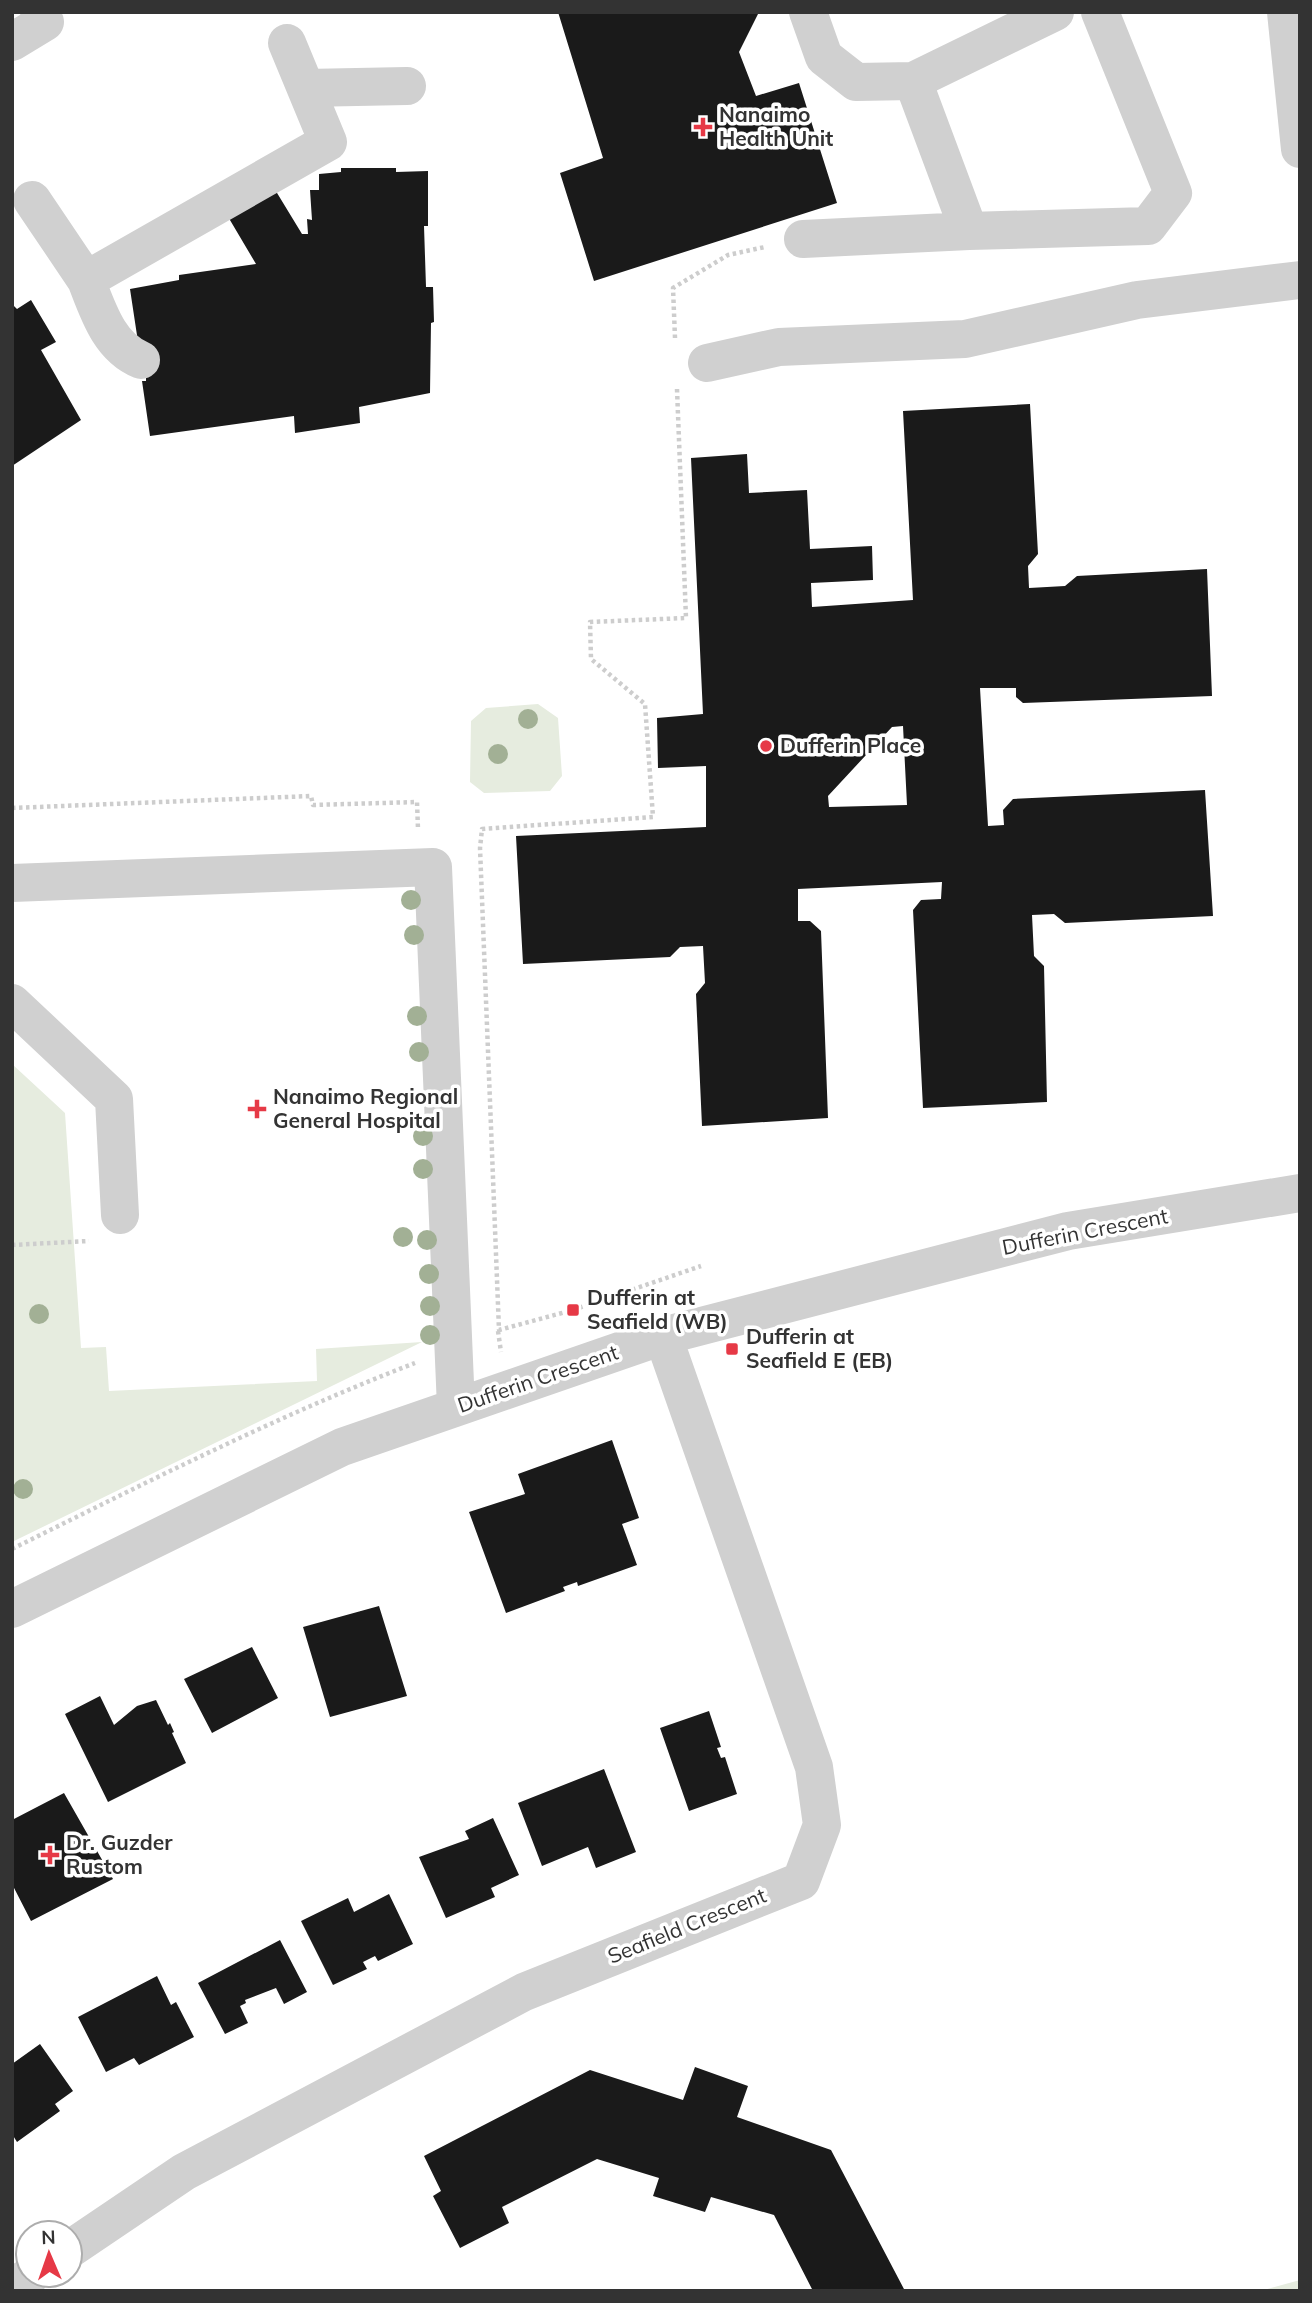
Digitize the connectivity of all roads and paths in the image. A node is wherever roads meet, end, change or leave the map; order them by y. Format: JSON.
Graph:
{"nodes":[{"id":1,"x":39,"y":12,"type":"edge"},
{"id":2,"x":808,"y":12,"type":"edge"},
{"id":3,"x":1055,"y":12,"type":"edge"},
{"id":4,"x":1100,"y":12,"type":"edge"},
{"id":5,"x":1291,"y":23,"type":"edge"},
{"id":6,"x":12,"y":42,"type":"edge"},
{"id":7,"x":287,"y":43,"type":"dead end"},
{"id":8,"x":913,"y":81,"type":"junction"},
{"id":9,"x":407,"y":86,"type":"dead end"},
{"id":10,"x":306,"y":88,"type":"junction"},
{"id":11,"x":1300,"y":149,"type":"edge"},
{"id":12,"x":32,"y":200,"type":"dead end"},
{"id":13,"x":969,"y":231,"type":"junction"},
{"id":14,"x":803,"y":239,"type":"joint"},
{"id":15,"x":86,"y":280,"type":"junction"},
{"id":16,"x":1300,"y":280,"type":"edge"},
{"id":17,"x":675,"y":343,"type":"dead end"},
{"id":18,"x":141,"y":360,"type":"dead end"},
{"id":19,"x":692,"y":374,"type":"joint"},
{"id":20,"x":12,"y":808,"type":"edge"},
{"id":21,"x":418,"y":829,"type":"dead end"},
{"id":22,"x":12,"y":883,"type":"edge"},
{"id":23,"x":12,"y":1003,"type":"edge"},
{"id":24,"x":1300,"y":1193,"type":"edge"},
{"id":25,"x":107,"y":1228,"type":"joint"},
{"id":26,"x":12,"y":1245,"type":"edge"},
{"id":27,"x":701,"y":1266,"type":"dead end"},
{"id":28,"x":499,"y":1330,"type":"junction"},
{"id":29,"x":663,"y":1336,"type":"junction"},
{"id":30,"x":454,"y":1348,"type":"junction"},
{"id":31,"x":456,"y":1407,"type":"junction"},
{"id":32,"x":12,"y":1549,"type":"edge"},
{"id":33,"x":12,"y":1609,"type":"edge"},
{"id":34,"x":84,"y":2240,"type":"edge"}],
"edges":[{"from":1,"to":6,"type":"street"},
{"from":2,"to":8,"type":"street"},
{"from":3,"to":8,"type":"street"},
{"from":4,"to":13,"type":"street"},
{"from":5,"to":11,"type":"street"},
{"from":7,"to":10,"type":"street"},
{"from":8,"to":13,"type":"street"},
{"from":9,"to":10,"type":"street"},
{"from":10,"to":15,"type":"street"},
{"from":12,"to":15,"type":"street"},
{"from":13,"to":14,"type":"street"},
{"from":14,"to":17,"type":"path"},
{"from":15,"to":18,"type":"street"},
{"from":16,"to":19,"type":"street"},
{"from":19,"to":28,"type":"path"},
{"from":20,"to":21,"type":"path"},
{"from":22,"to":30,"type":"street"},
{"from":23,"to":25,"type":"street"},
{"from":24,"to":29,"type":"street","name":"Dufferin Crescent"},
{"from":25,"to":26,"type":"path"},
{"from":27,"to":28,"type":"path"},
{"from":28,"to":30,"type":"path"},
{"from":29,"to":31,"type":"street","name":"Dufferin Crescent"},
{"from":29,"to":34,"type":"street","name":"Seafield Crescent"},
{"from":30,"to":31,"type":"street"},
{"from":30,"to":32,"type":"path"},
{"from":31,"to":33,"type":"street","name":"Dufferin Crescent"}]}
